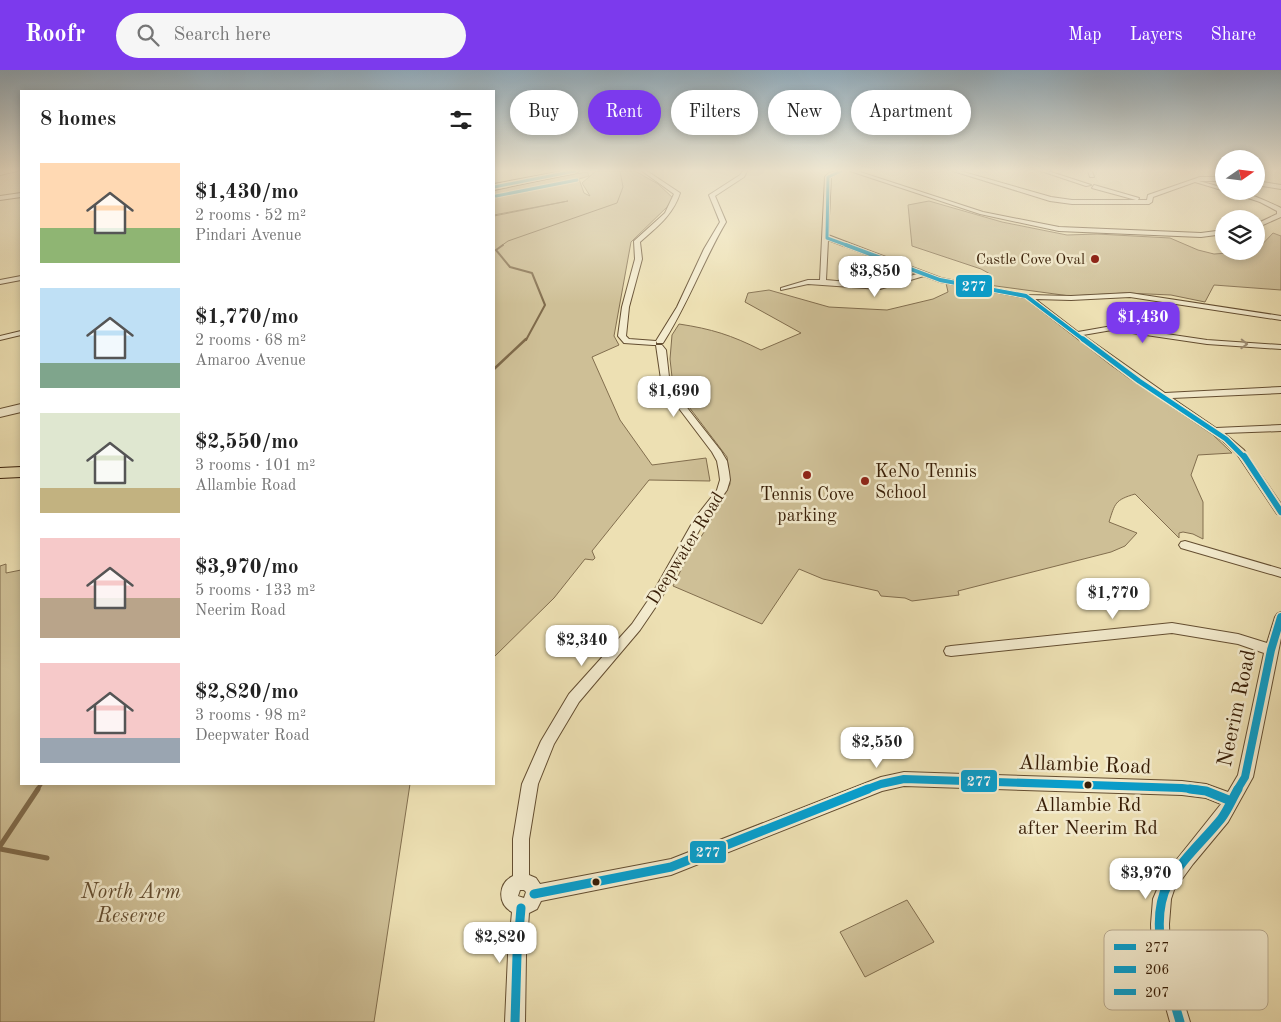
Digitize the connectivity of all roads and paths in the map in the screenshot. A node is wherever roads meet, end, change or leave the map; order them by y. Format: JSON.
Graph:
{"nodes":[{"id":1,"x":665,"y":215,"type":"edge"},
{"id":2,"x":723,"y":215,"type":"edge"},
{"id":3,"x":827,"y":215,"type":"edge"},
{"id":4,"x":994,"y":215,"type":"edge"},
{"id":5,"x":1279,"y":215,"type":"edge"},
{"id":6,"x":1265,"y":222,"type":"edge"},
{"id":7,"x":1215,"y":234,"type":"edge"},
{"id":8,"x":826,"y":236,"type":"junction"},
{"id":9,"x":924,"y":274,"type":"junction"},
{"id":10,"x":20,"y":278,"type":"edge"},
{"id":11,"x":0,"y":282,"type":"edge"},
{"id":12,"x":822,"y":282,"type":"junction"},
{"id":13,"x":783,"y":289,"type":"dead end"},
{"id":14,"x":1028,"y":297,"type":"junction"},
{"id":15,"x":1281,"y":318,"type":"edge"},
{"id":16,"x":20,"y":333,"type":"edge"},
{"id":17,"x":1078,"y":334,"type":"junction"},
{"id":18,"x":0,"y":338,"type":"edge"},
{"id":19,"x":657,"y":344,"type":"junction"},
{"id":20,"x":1281,"y":347,"type":"edge"},
{"id":21,"x":1281,"y":390,"type":"edge"},
{"id":22,"x":1163,"y":396,"type":"junction"},
{"id":23,"x":20,"y":408,"type":"edge"},
{"id":24,"x":0,"y":413,"type":"edge"},
{"id":25,"x":1281,"y":428,"type":"edge"},
{"id":26,"x":1216,"y":431,"type":"junction"},
{"id":27,"x":20,"y":472,"type":"edge"},
{"id":28,"x":0,"y":473,"type":"edge"},
{"id":29,"x":1281,"y":512,"type":"edge"},
{"id":30,"x":1186,"y":545,"type":"dead end"},
{"id":31,"x":1281,"y":573,"type":"edge"},
{"id":32,"x":1281,"y":617,"type":"edge"},
{"id":33,"x":1271,"y":650,"type":"junction"},
{"id":34,"x":951,"y":651,"type":"dead end"},
{"id":35,"x":1231,"y":801,"type":"junction"},
{"id":36,"x":521,"y":881,"type":"junction"},
{"id":37,"x":534,"y":894,"type":"junction"},
{"id":38,"x":521,"y":908,"type":"junction"},
{"id":39,"x":1160,"y":930,"type":"edge"},
{"id":40,"x":1176,"y":1010,"type":"edge"},
{"id":41,"x":515,"y":1022,"type":"edge"},
{"id":42,"x":1180,"y":1022,"type":"edge"}],
"edges":[{"from":1,"to":19,"type":"street"},
{"from":2,"to":19,"type":"street"},
{"from":3,"to":8,"type":"street"},
{"from":4,"to":7,"type":"street"},
{"from":5,"to":6,"type":"street"},
{"from":8,"to":9,"type":"street"},
{"from":8,"to":12,"type":"street"},
{"from":9,"to":12,"type":"street"},
{"from":9,"to":14,"type":"street"},
{"from":10,"to":11,"type":"street"},
{"from":12,"to":13,"type":"street"},
{"from":14,"to":15,"type":"street"},
{"from":14,"to":17,"type":"street"},
{"from":16,"to":18,"type":"street"},
{"from":17,"to":20,"type":"street","one_way":true},
{"from":17,"to":22,"type":"street"},
{"from":19,"to":36,"type":"street","name":"Deepwater Road"},
{"from":21,"to":22,"type":"street"},
{"from":22,"to":26,"type":"street"},
{"from":23,"to":24,"type":"street"},
{"from":25,"to":26,"type":"street"},
{"from":26,"to":29,"type":"street"},
{"from":27,"to":28,"type":"main road"},
{"from":30,"to":31,"type":"street"},
{"from":32,"to":33,"type":"street","name":"Neerim Road"},
{"from":33,"to":34,"type":"street"},
{"from":33,"to":35,"type":"street","name":"Neerim Road"},
{"from":35,"to":37,"type":"street","name":"Allambie Road"},
{"from":35,"to":39,"type":"street","name":"Neerim Road"},
{"from":36,"to":37,"type":"street"},
{"from":36,"to":38,"type":"street"},
{"from":37,"to":38,"type":"street"},
{"from":38,"to":41,"type":"street"},
{"from":40,"to":42,"type":"street","name":"Neerim Road"}]}
